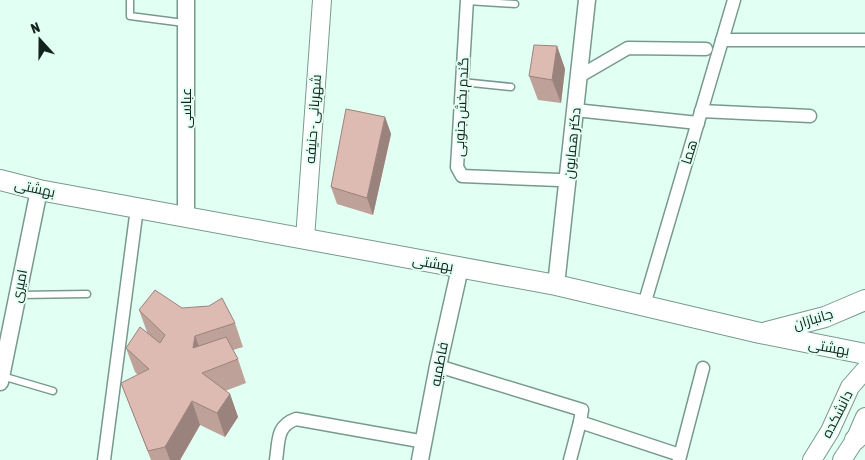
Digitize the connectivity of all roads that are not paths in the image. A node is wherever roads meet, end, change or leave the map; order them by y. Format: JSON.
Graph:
{"nodes":[{"id":1,"x":130,"y":0,"type":"edge"},
{"id":2,"x":186,"y":0,"type":"edge"},
{"id":3,"x":322,"y":0,"type":"edge"},
{"id":4,"x":467,"y":0,"type":"edge"},
{"id":5,"x":587,"y":0,"type":"edge"},
{"id":6,"x":734,"y":0,"type":"edge"},
{"id":7,"x":515,"y":4,"type":"dead end"},
{"id":8,"x":186,"y":24,"type":"junction"},
{"id":9,"x":722,"y":40,"type":"junction"},
{"id":10,"x":865,"y":40,"type":"edge"},
{"id":11,"x":706,"y":49,"type":"dead end"},
{"id":12,"x":578,"y":77,"type":"junction"},
{"id":13,"x":462,"y":82,"type":"junction"},
{"id":14,"x":511,"y":87,"type":"dead end"},
{"id":15,"x":575,"y":110,"type":"junction"},
{"id":16,"x":702,"y":111,"type":"junction"},
{"id":17,"x":810,"y":116,"type":"dead end"},
{"id":18,"x":698,"y":123,"type":"junction"},
{"id":19,"x":0,"y":180,"type":"edge"},
{"id":20,"x":559,"y":180,"type":"dead end"},
{"id":21,"x":39,"y":190,"type":"junction"},
{"id":22,"x":137,"y":208,"type":"junction"},
{"id":23,"x":186,"y":216,"type":"junction"},
{"id":24,"x":305,"y":239,"type":"junction"},
{"id":25,"x":460,"y":268,"type":"junction"},
{"id":26,"x":556,"y":285,"type":"junction"},
{"id":27,"x":87,"y":294,"type":"dead end"},
{"id":28,"x":18,"y":295,"type":"junction"},
{"id":29,"x":865,"y":300,"type":"edge"},
{"id":30,"x":644,"y":305,"type":"junction"},
{"id":31,"x":760,"y":333,"type":"junction"},
{"id":32,"x":865,"y":354,"type":"edge"},
{"id":33,"x":438,"y":366,"type":"junction"},
{"id":34,"x":703,"y":368,"type":"dead end"},
{"id":35,"x":865,"y":370,"type":"edge"},
{"id":36,"x":1,"y":379,"type":"edge"},
{"id":37,"x":53,"y":390,"type":"dead end"},
{"id":38,"x":865,"y":418,"type":"edge"},
{"id":39,"x":580,"y":422,"type":"junction"},
{"id":40,"x":830,"y":431,"type":"junction"},
{"id":41,"x":860,"y":435,"type":"edge"},
{"id":42,"x":425,"y":442,"type":"junction"},
{"id":43,"x":680,"y":457,"type":"edge"},
{"id":44,"x":104,"y":460,"type":"edge"},
{"id":45,"x":276,"y":460,"type":"edge"},
{"id":46,"x":420,"y":460,"type":"edge"},
{"id":47,"x":570,"y":460,"type":"edge"},
{"id":48,"x":812,"y":460,"type":"edge"},
{"id":49,"x":842,"y":460,"type":"edge"}],
"edges":[{"from":1,"to":8,"type":"lane"},
{"from":2,"to":8,"type":"street","name":"عباسی"},
{"from":3,"to":24,"type":"main road","name":"شهربانی - حنیفه"},
{"from":4,"to":7,"type":"lane"},
{"from":4,"to":13,"type":"street","name":"گندم بخش جنوبی"},
{"from":5,"to":12,"type":"street","name":"دکتر همایون"},
{"from":6,"to":9,"type":"street","name":"هما"},
{"from":8,"to":23,"type":"street","name":"عباسی"},
{"from":9,"to":10,"type":"street"},
{"from":9,"to":16,"type":"street","name":"هما"},
{"from":11,"to":12,"type":"street"},
{"from":12,"to":15,"type":"street","name":"دکتر همایون"},
{"from":13,"to":14,"type":"lane"},
{"from":13,"to":20,"type":"street","name":"گندم بخش جنوبی"},
{"from":15,"to":18,"type":"street"},
{"from":15,"to":26,"type":"street","name":"دکتر همایون"},
{"from":16,"to":17,"type":"street"},
{"from":16,"to":18,"type":"street","name":"هما"},
{"from":18,"to":30,"type":"street","name":"هما"},
{"from":19,"to":21,"type":"main road","name":"بهشتی"},
{"from":21,"to":22,"type":"main road","name":"بهشتی"},
{"from":21,"to":28,"type":"street","name":"امیری"},
{"from":22,"to":23,"type":"main road","name":"بهشتی"},
{"from":22,"to":44,"type":"street"},
{"from":23,"to":24,"type":"main road","name":"بهشتی"},
{"from":24,"to":25,"type":"main road","name":"بهشتی"},
{"from":25,"to":26,"type":"main road","name":"بهشتی"},
{"from":25,"to":33,"type":"street","name":"فاطمیه"},
{"from":26,"to":30,"type":"main road","name":"بهشتی"},
{"from":27,"to":28,"type":"lane"},
{"from":28,"to":36,"type":"street","name":"امیری"},
{"from":29,"to":31,"type":"main road","name":"جانبازان"},
{"from":30,"to":31,"type":"main road","name":"بهشتی"},
{"from":31,"to":32,"type":"main road","name":"بهشتی"},
{"from":33,"to":39,"type":"street"},
{"from":33,"to":42,"type":"street","name":"فاطمیه"},
{"from":34,"to":43,"type":"street"},
{"from":35,"to":40,"type":"main road","name":"دانشکده"},
{"from":36,"to":37,"type":"lane"},
{"from":38,"to":41,"type":"main road","name":"دانشکده"},
{"from":39,"to":43,"type":"street"},
{"from":39,"to":47,"type":"street"},
{"from":40,"to":41,"type":"main road"},
{"from":40,"to":48,"type":"main road","name":"دانشکده"},
{"from":41,"to":49,"type":"main road","name":"دانشکده"},
{"from":42,"to":45,"type":"street"},
{"from":42,"to":46,"type":"street","name":"فاطمیه"}]}
